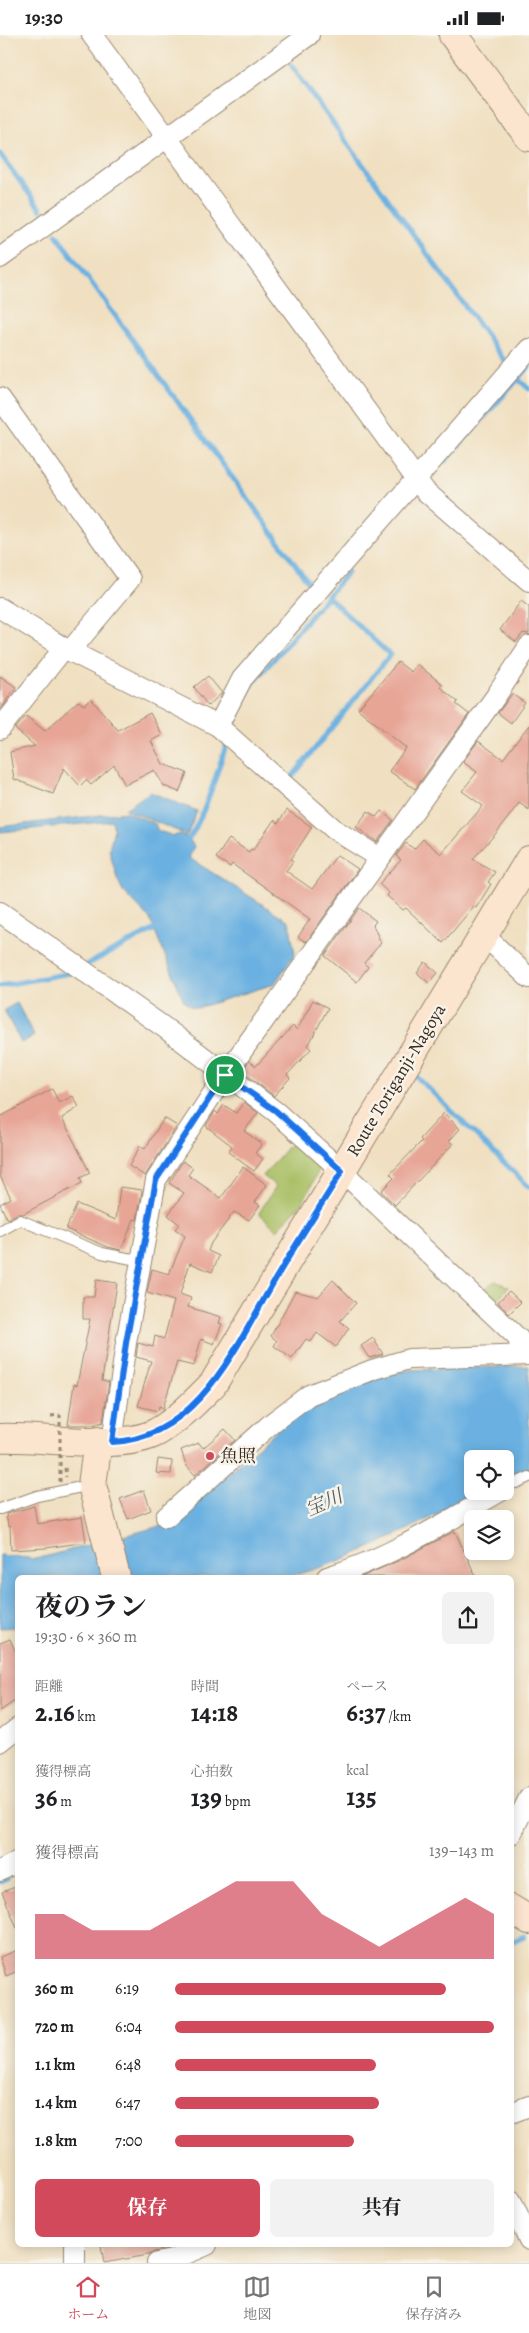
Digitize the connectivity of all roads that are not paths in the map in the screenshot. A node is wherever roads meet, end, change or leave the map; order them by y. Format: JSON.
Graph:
{"nodes":[{"id":1,"x":92,"y":35,"type":"edge"},
{"id":2,"x":309,"y":35,"type":"edge"},
{"id":3,"x":453,"y":35,"type":"edge"},
{"id":4,"x":529,"y":137,"type":"edge"},
{"id":5,"x":167,"y":138,"type":"junction"},
{"id":6,"x":0,"y":258,"type":"edge"},
{"id":7,"x":529,"y":349,"type":"edge"},
{"id":8,"x":0,"y":398,"type":"edge"},
{"id":9,"x":416,"y":479,"type":"junction"},
{"id":10,"x":529,"y":581,"type":"edge"},
{"id":11,"x":0,"y":608,"type":"edge"},
{"id":12,"x":529,"y":646,"type":"edge"},
{"id":13,"x":67,"y":649,"type":"junction"},
{"id":14,"x":218,"y":726,"type":"junction"},
{"id":15,"x":0,"y":729,"type":"edge"},
{"id":16,"x":380,"y":858,"type":"junction"},
{"id":17,"x":529,"y":860,"type":"edge"},
{"id":18,"x":0,"y":913,"type":"edge"},
{"id":19,"x":484,"y":935,"type":"junction"},
{"id":20,"x":529,"y":978,"type":"edge"},
{"id":21,"x":225,"y":1075,"type":"junction"},
{"id":22,"x":342,"y":1171,"type":"junction"},
{"id":23,"x":0,"y":1231,"type":"edge"},
{"id":24,"x":142,"y":1261,"type":"junction"},
{"id":25,"x":525,"y":1355,"type":"edge"},
{"id":26,"x":0,"y":1438,"type":"edge"},
{"id":27,"x":105,"y":1442,"type":"junction"},
{"id":28,"x":92,"y":1485,"type":"junction"},
{"id":29,"x":486,"y":1500,"type":"edge"},
{"id":30,"x":0,"y":1509,"type":"edge"},
{"id":31,"x":166,"y":1517,"type":"dead end"},
{"id":32,"x":115,"y":1575,"type":"edge"},
{"id":33,"x":333,"y":1575,"type":"edge"},
{"id":34,"x":15,"y":1730,"type":"edge"},
{"id":35,"x":0,"y":1743,"type":"edge"},
{"id":36,"x":529,"y":1798,"type":"edge"},
{"id":37,"x":514,"y":1829,"type":"edge"},
{"id":38,"x":514,"y":1911,"type":"edge"},
{"id":39,"x":529,"y":1920,"type":"edge"},
{"id":40,"x":529,"y":2106,"type":"edge"},
{"id":41,"x":514,"y":2112,"type":"edge"},
{"id":42,"x":514,"y":2207,"type":"edge"},
{"id":43,"x":529,"y":2240,"type":"edge"},
{"id":44,"x":75,"y":2247,"type":"edge"},
{"id":45,"x":201,"y":2247,"type":"edge"},
{"id":46,"x":167,"y":2258,"type":"edge"},
{"id":47,"x":75,"y":2263,"type":"edge"}],
"edges":[{"from":1,"to":5,"type":"street"},
{"from":2,"to":5,"type":"street"},
{"from":3,"to":4,"type":"main road"},
{"from":5,"to":6,"type":"street"},
{"from":5,"to":9,"type":"street"},
{"from":7,"to":9,"type":"street"},
{"from":8,"to":13,"type":"street"},
{"from":9,"to":10,"type":"street"},
{"from":9,"to":14,"type":"street"},
{"from":11,"to":13,"type":"street"},
{"from":12,"to":16,"type":"street"},
{"from":13,"to":14,"type":"street"},
{"from":13,"to":15,"type":"street"},
{"from":14,"to":16,"type":"street"},
{"from":16,"to":21,"type":"street"},
{"from":17,"to":19,"type":"main road","name":"Route Toriganji-Nagoya"},
{"from":18,"to":21,"type":"street"},
{"from":19,"to":20,"type":"street"},
{"from":19,"to":22,"type":"main road","name":"Route Toriganji-Nagoya"},
{"from":21,"to":22,"type":"street"},
{"from":21,"to":24,"type":"street"},
{"from":22,"to":25,"type":"street"},
{"from":22,"to":27,"type":"main road","name":"Route Toriganji-Nagoya"},
{"from":23,"to":24,"type":"lane"},
{"from":24,"to":27,"type":"street"},
{"from":25,"to":31,"type":"street"},
{"from":26,"to":27,"type":"main road","name":"Route Toriganji-Nagoya"},
{"from":27,"to":28,"type":"main road"},
{"from":28,"to":30,"type":"lane"},
{"from":28,"to":32,"type":"main road"},
{"from":29,"to":33,"type":"street"},
{"from":34,"to":35,"type":"street"},
{"from":36,"to":37,"type":"street"},
{"from":38,"to":39,"type":"main road"},
{"from":40,"to":41,"type":"street"},
{"from":42,"to":43,"type":"street"},
{"from":44,"to":47,"type":"street"},
{"from":45,"to":46,"type":"street"}]}
